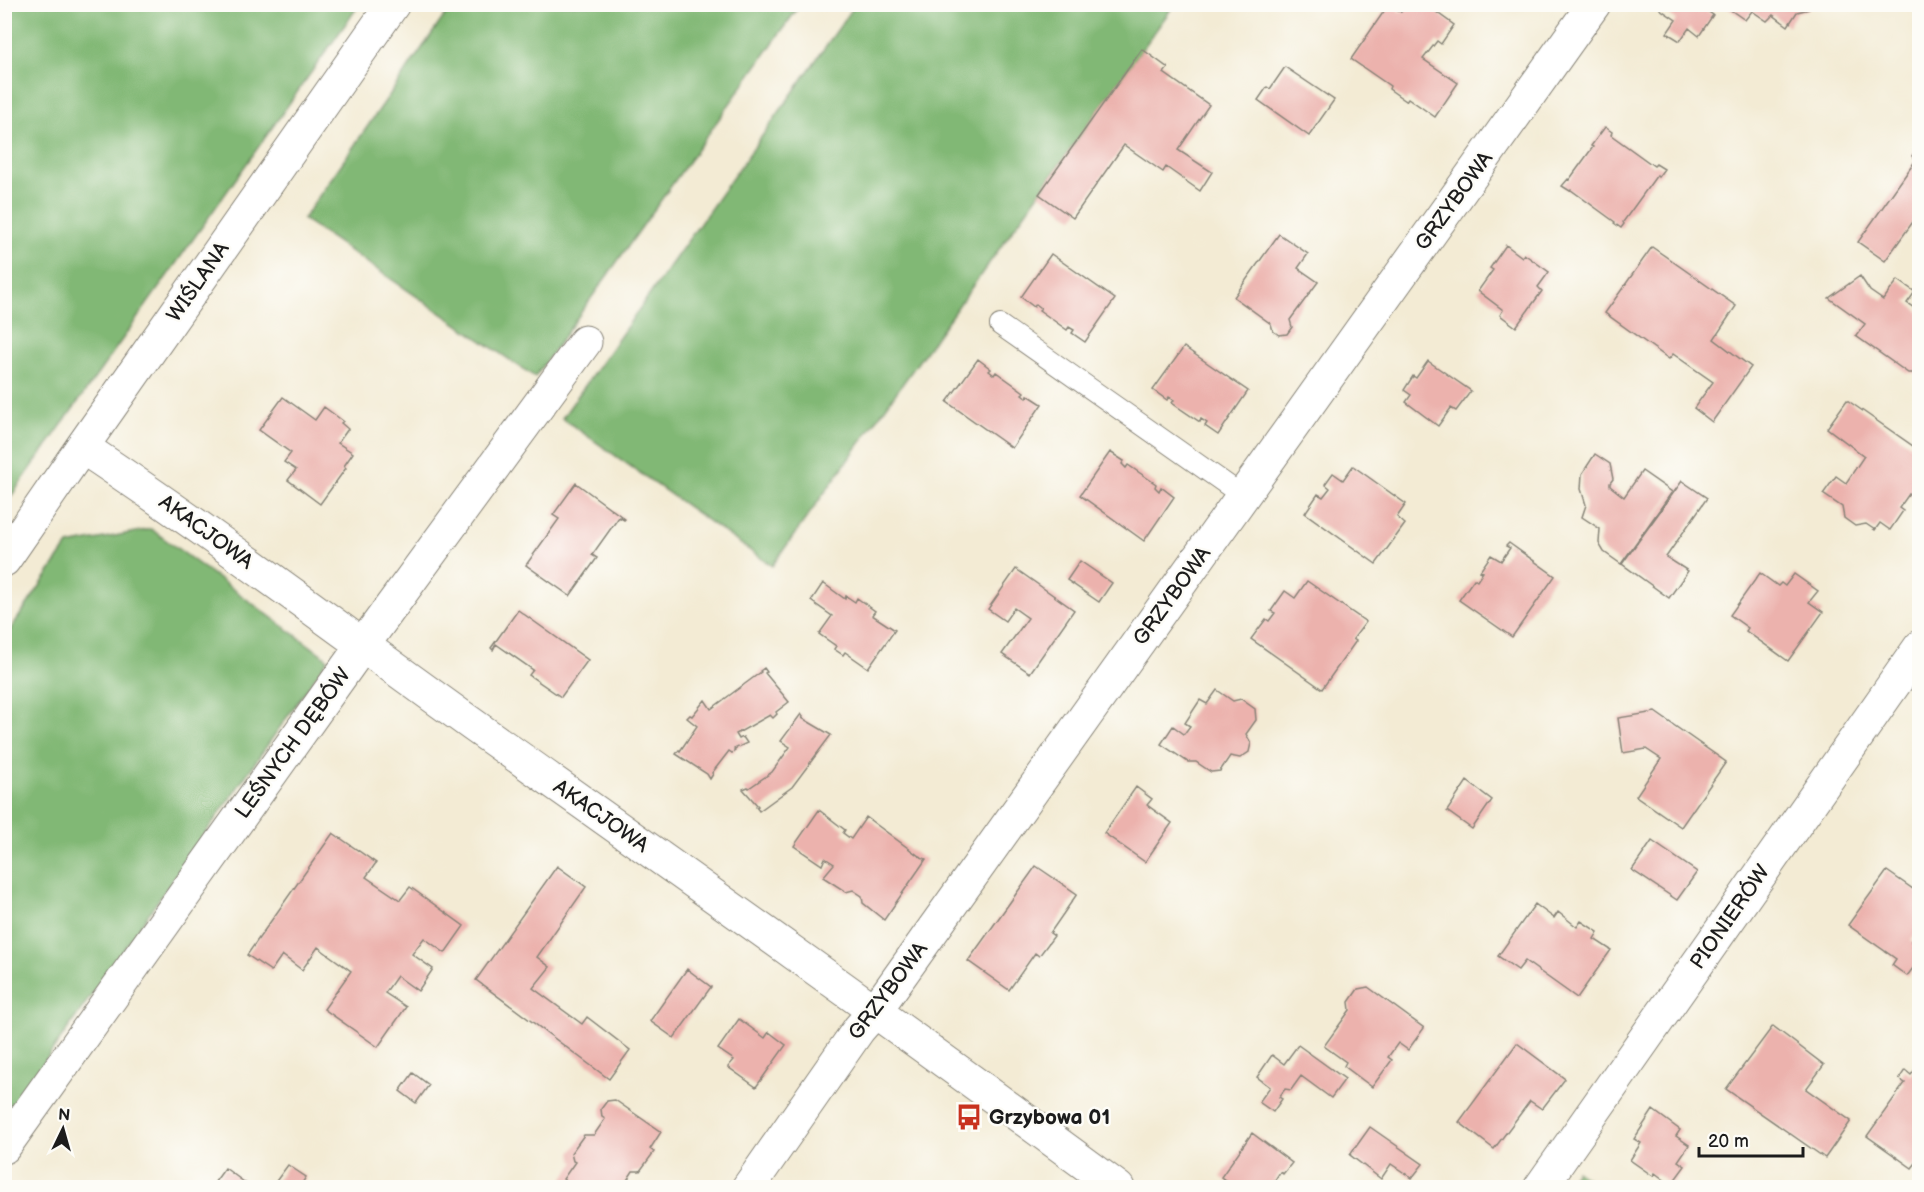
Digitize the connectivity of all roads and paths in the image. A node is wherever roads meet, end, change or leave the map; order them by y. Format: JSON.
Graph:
{"nodes":[{"id":1,"x":393,"y":4,"type":"edge"},
{"id":2,"x":1594,"y":4,"type":"edge"},
{"id":3,"x":1000,"y":325,"type":"dead end"},
{"id":4,"x":585,"y":342,"type":"dead end"},
{"id":5,"x":82,"y":447,"type":"junction"},
{"id":6,"x":1243,"y":496,"type":"junction"},
{"id":7,"x":4,"y":560,"type":"edge"},
{"id":8,"x":364,"y":646,"type":"junction"},
{"id":9,"x":1920,"y":647,"type":"edge"},
{"id":10,"x":875,"y":1011,"type":"junction"},
{"id":11,"x":4,"y":1147,"type":"edge"},
{"id":12,"x":748,"y":1188,"type":"edge"},
{"id":13,"x":1118,"y":1188,"type":"edge"},
{"id":14,"x":1540,"y":1188,"type":"edge"}],
"edges":[{"from":1,"to":5,"type":"street","name":"WIŚLANA"},
{"from":2,"to":6,"type":"street","name":"GRZYBOWA"},
{"from":3,"to":6,"type":"lane"},
{"from":4,"to":8,"type":"street","name":"LEŚNYCH DĘBÓW"},
{"from":5,"to":7,"type":"street","name":"WIŚLANA"},
{"from":5,"to":8,"type":"street","name":"AKACJOWA"},
{"from":6,"to":10,"type":"street","name":"GRZYBOWA"},
{"from":8,"to":10,"type":"street","name":"AKACJOWA"},
{"from":8,"to":11,"type":"street","name":"LEŚNYCH DĘBÓW"},
{"from":9,"to":14,"type":"street","name":"PIONIERÓW"},
{"from":10,"to":12,"type":"street","name":"GRZYBOWA"},
{"from":10,"to":13,"type":"street","name":"AKACJOWA"}]}
